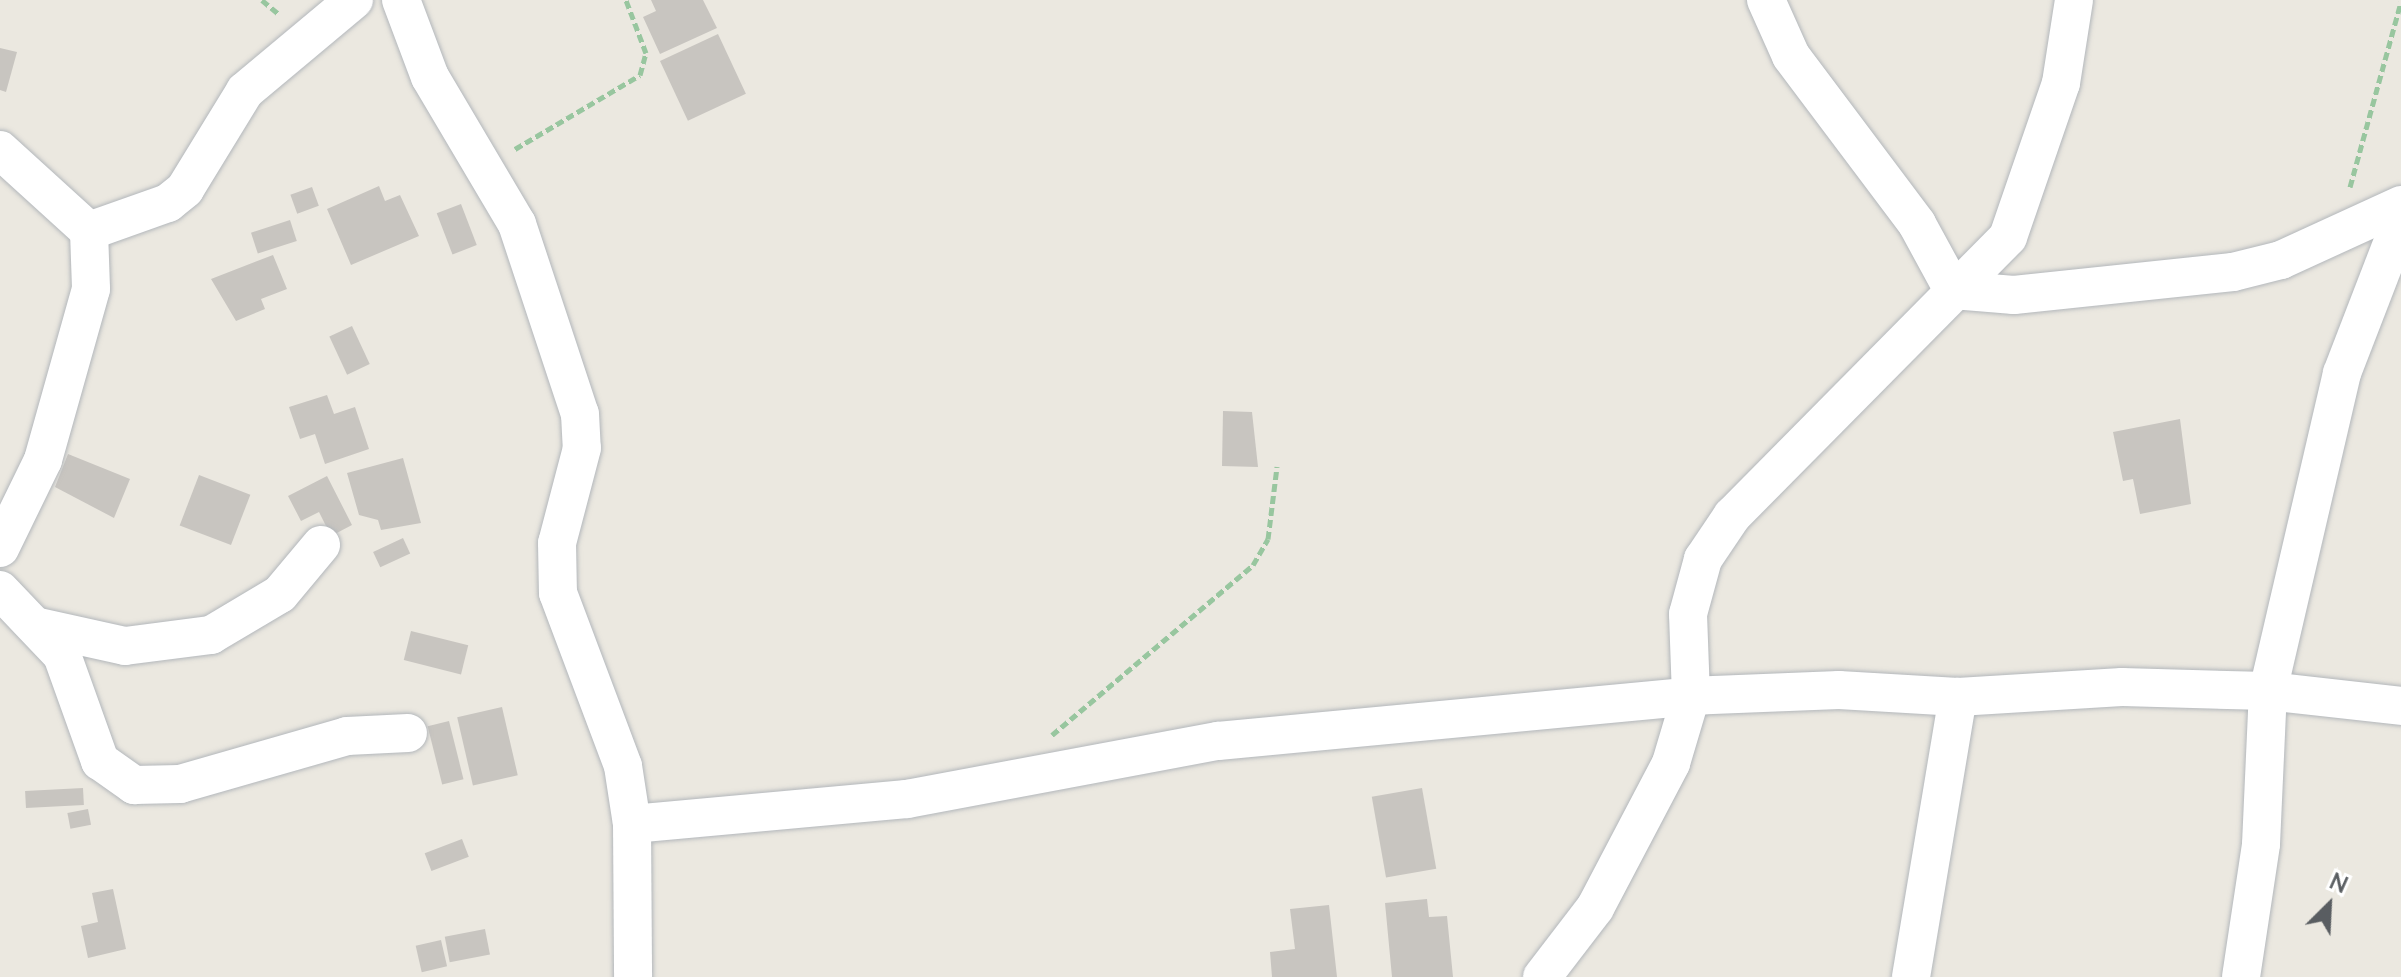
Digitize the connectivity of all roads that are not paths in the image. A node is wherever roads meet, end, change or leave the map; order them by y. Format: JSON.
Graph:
{"nodes":[{"id":1,"x":354,"y":0,"type":"edge"},
{"id":2,"x":401,"y":0,"type":"edge"},
{"id":3,"x":1766,"y":0,"type":"edge"},
{"id":4,"x":2074,"y":0,"type":"edge"},
{"id":5,"x":0,"y":150,"type":"edge"},
{"id":6,"x":2401,"y":205,"type":"edge"},
{"id":7,"x":2401,"y":220,"type":"edge"},
{"id":8,"x":89,"y":231,"type":"junction"},
{"id":9,"x":1953,"y":290,"type":"junction"},
{"id":10,"x":321,"y":545,"type":"dead end"},
{"id":11,"x":0,"y":548,"type":"edge"},
{"id":12,"x":0,"y":590,"type":"edge"},
{"id":13,"x":39,"y":627,"type":"junction"},
{"id":14,"x":2268,"y":691,"type":"junction"},
{"id":15,"x":1691,"y":696,"type":"junction"},
{"id":16,"x":1958,"y":697,"type":"junction"},
{"id":17,"x":2401,"y":706,"type":"edge"},
{"id":18,"x":408,"y":733,"type":"dead end"},
{"id":19,"x":632,"y":824,"type":"junction"},
{"id":20,"x":633,"y":977,"type":"edge"},
{"id":21,"x":1542,"y":977,"type":"edge"},
{"id":22,"x":1911,"y":977,"type":"edge"},
{"id":23,"x":2241,"y":977,"type":"edge"}],
"edges":[{"from":1,"to":8,"type":"street"},
{"from":2,"to":19,"type":"street"},
{"from":3,"to":9,"type":"street"},
{"from":4,"to":9,"type":"street"},
{"from":5,"to":8,"type":"street"},
{"from":6,"to":9,"type":"street"},
{"from":7,"to":14,"type":"street"},
{"from":8,"to":11,"type":"street"},
{"from":9,"to":15,"type":"street"},
{"from":10,"to":13,"type":"street"},
{"from":12,"to":13,"type":"street"},
{"from":13,"to":18,"type":"street"},
{"from":14,"to":16,"type":"street"},
{"from":14,"to":17,"type":"street"},
{"from":14,"to":23,"type":"street"},
{"from":15,"to":16,"type":"street"},
{"from":15,"to":19,"type":"street"},
{"from":15,"to":21,"type":"street"},
{"from":16,"to":22,"type":"street"},
{"from":19,"to":20,"type":"street"}]}
